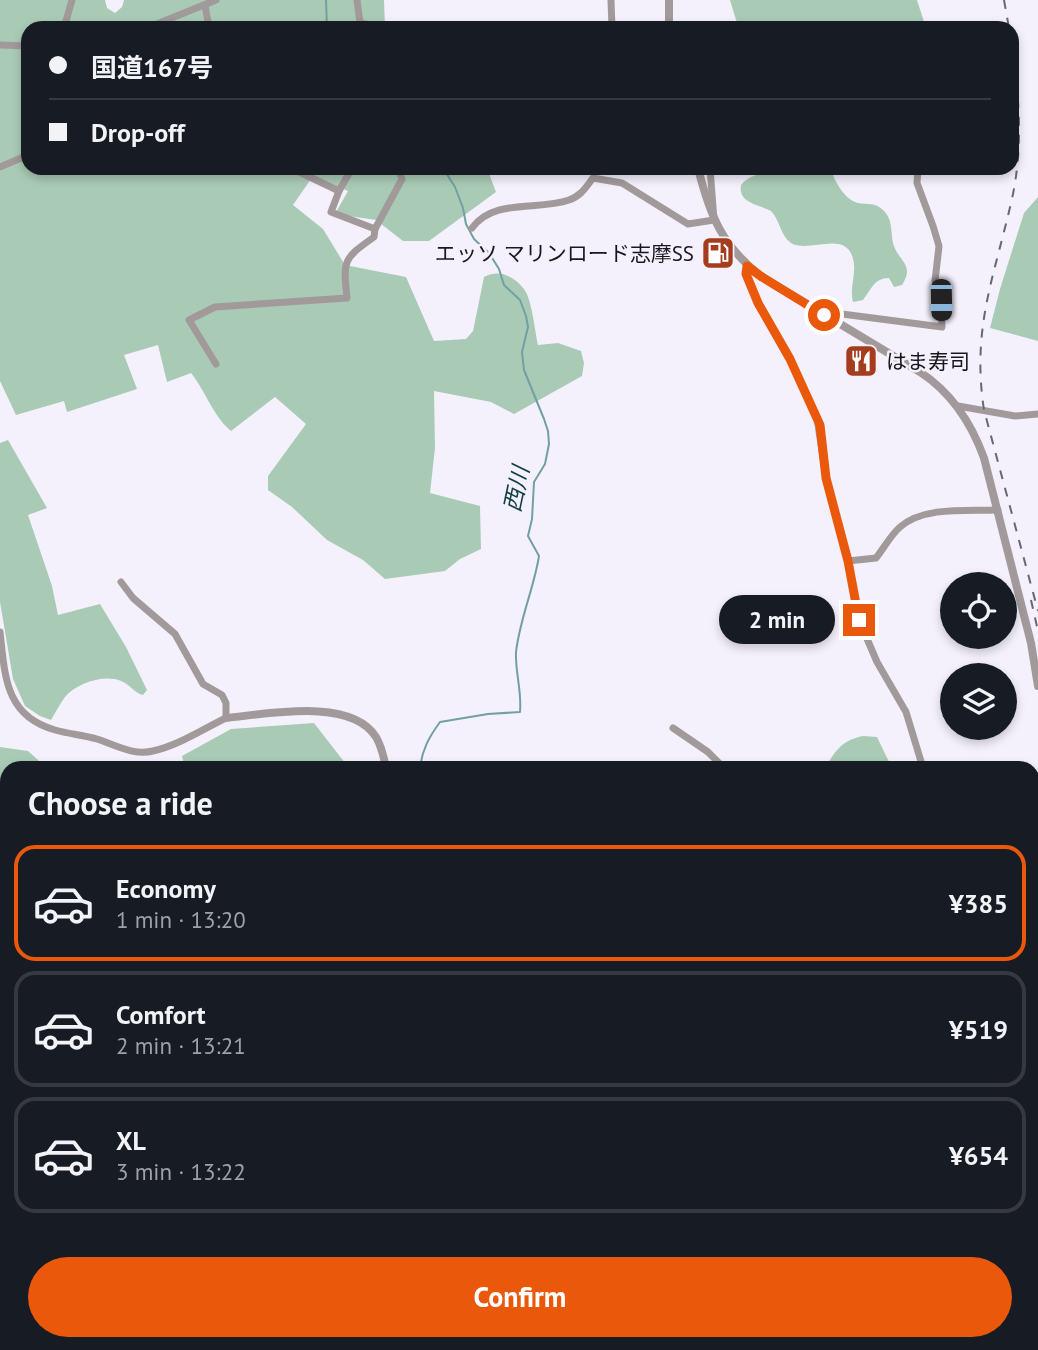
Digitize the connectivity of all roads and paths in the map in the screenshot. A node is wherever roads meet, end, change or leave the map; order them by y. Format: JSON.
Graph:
{"nodes":[{"id":1,"x":72,"y":0,"type":"edge"},
{"id":2,"x":216,"y":0,"type":"edge"},
{"id":3,"x":357,"y":0,"type":"edge"},
{"id":4,"x":611,"y":0,"type":"edge"},
{"id":5,"x":669,"y":0,"type":"edge"},
{"id":6,"x":205,"y":5,"type":"junction"},
{"id":7,"x":66,"y":21,"type":"edge"},
{"id":8,"x":165,"y":21,"type":"edge"},
{"id":9,"x":208,"y":21,"type":"edge"},
{"id":10,"x":360,"y":21,"type":"edge"},
{"id":11,"x":612,"y":21,"type":"edge"},
{"id":12,"x":669,"y":21,"type":"edge"},
{"id":13,"x":0,"y":46,"type":"edge"},
{"id":14,"x":21,"y":46,"type":"edge"},
{"id":15,"x":21,"y":158,"type":"edge"},
{"id":16,"x":0,"y":167,"type":"edge"},
{"id":17,"x":306,"y":175,"type":"edge"},
{"id":18,"x":348,"y":175,"type":"edge"},
{"id":19,"x":401,"y":175,"type":"edge"},
{"id":20,"x":700,"y":175,"type":"edge"},
{"id":21,"x":711,"y":175,"type":"edge"},
{"id":22,"x":918,"y":175,"type":"edge"},
{"id":23,"x":339,"y":191,"type":"junction"},
{"id":24,"x":714,"y":220,"type":"junction"},
{"id":25,"x":472,"y":228,"type":"dead end"},
{"id":26,"x":375,"y":229,"type":"junction"},
{"id":27,"x":747,"y":266,"type":"junction"},
{"id":28,"x":824,"y":315,"type":"junction"},
{"id":29,"x":216,"y":363,"type":"dead end"},
{"id":30,"x":958,"y":406,"type":"junction"},
{"id":31,"x":1038,"y":414,"type":"edge"},
{"id":32,"x":998,"y":510,"type":"junction"},
{"id":33,"x":848,"y":561,"type":"junction"},
{"id":34,"x":121,"y":582,"type":"dead end"},
{"id":35,"x":0,"y":632,"type":"edge"},
{"id":36,"x":1038,"y":686,"type":"edge"},
{"id":37,"x":226,"y":718,"type":"junction"},
{"id":38,"x":673,"y":728,"type":"dead end"},
{"id":39,"x":384,"y":761,"type":"edge"},
{"id":40,"x":717,"y":761,"type":"edge"},
{"id":41,"x":921,"y":761,"type":"edge"}],
"edges":[{"from":1,"to":7,"type":"street"},
{"from":2,"to":6,"type":"street"},
{"from":3,"to":10,"type":"street"},
{"from":4,"to":11,"type":"street"},
{"from":5,"to":12,"type":"street"},
{"from":6,"to":8,"type":"street"},
{"from":6,"to":9,"type":"street"},
{"from":13,"to":14,"type":"street"},
{"from":15,"to":16,"type":"street"},
{"from":17,"to":23,"type":"street"},
{"from":18,"to":23,"type":"street"},
{"from":19,"to":26,"type":"street"},
{"from":20,"to":24,"type":"street"},
{"from":21,"to":24,"type":"street"},
{"from":22,"to":28,"type":"street"},
{"from":23,"to":26,"type":"street"},
{"from":24,"to":25,"type":"street"},
{"from":24,"to":27,"type":"street"},
{"from":26,"to":29,"type":"street"},
{"from":27,"to":28,"type":"street"},
{"from":27,"to":33,"type":"street"},
{"from":28,"to":30,"type":"street"},
{"from":30,"to":31,"type":"street"},
{"from":30,"to":32,"type":"street"},
{"from":32,"to":33,"type":"street"},
{"from":32,"to":36,"type":"street"},
{"from":33,"to":41,"type":"street"},
{"from":34,"to":37,"type":"street"},
{"from":35,"to":37,"type":"street"},
{"from":37,"to":39,"type":"street"},
{"from":38,"to":40,"type":"street"}]}
